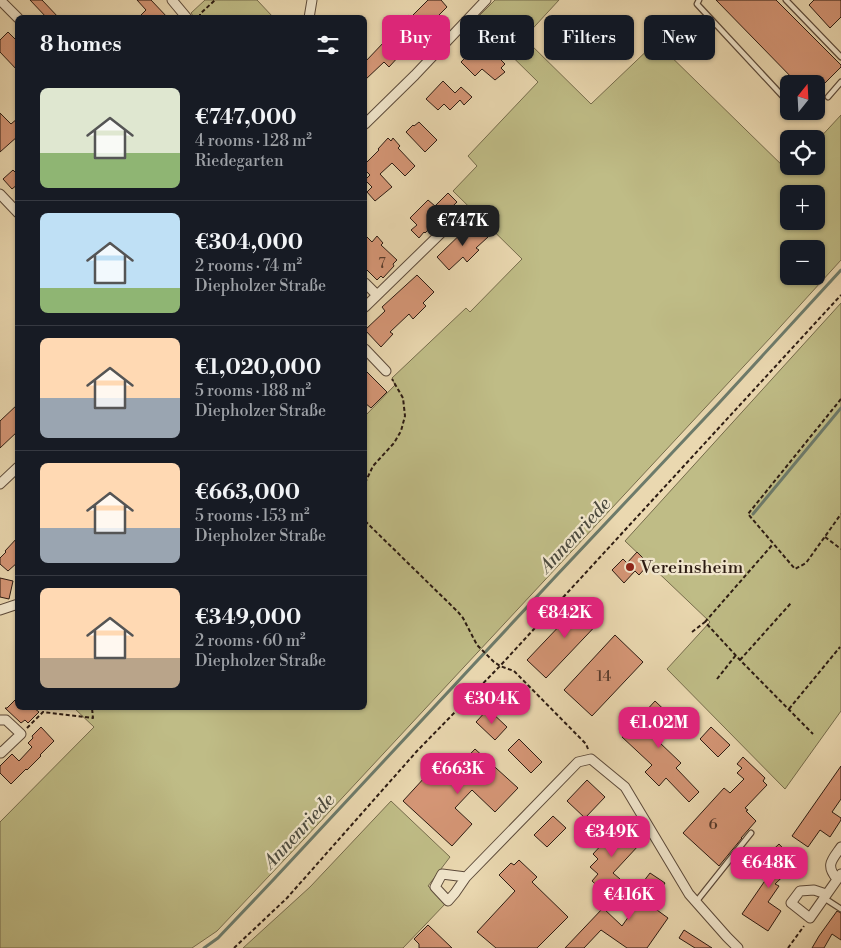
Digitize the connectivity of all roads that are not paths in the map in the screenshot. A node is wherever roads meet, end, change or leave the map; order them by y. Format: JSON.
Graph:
{"nodes":[{"id":1,"x":0,"y":0,"type":"edge"},
{"id":2,"x":172,"y":0,"type":"edge"},
{"id":3,"x":312,"y":0,"type":"edge"},
{"id":4,"x":486,"y":0,"type":"edge"},
{"id":5,"x":699,"y":0,"type":"edge"},
{"id":6,"x":786,"y":0,"type":"edge"},
{"id":7,"x":15,"y":15,"type":"edge"},
{"id":8,"x":184,"y":15,"type":"edge"},
{"id":9,"x":310,"y":15,"type":"edge"},
{"id":10,"x":841,"y":57,"type":"edge"},
{"id":11,"x":841,"y":82,"type":"edge"},
{"id":12,"x":780,"y":92,"type":"edge"},
{"id":13,"x":828,"y":97,"type":"dead end"},
{"id":14,"x":367,"y":122,"type":"edge"},
{"id":15,"x":0,"y":194,"type":"edge"},
{"id":16,"x":15,"y":210,"type":"edge"},
{"id":17,"x":442,"y":232,"type":"dead end"},
{"id":18,"x":367,"y":285,"type":"edge"},
{"id":19,"x":377,"y":295,"type":"junction"},
{"id":20,"x":367,"y":305,"type":"edge"},
{"id":21,"x":367,"y":351,"type":"edge"},
{"id":22,"x":386,"y":371,"type":"road end"},
{"id":23,"x":15,"y":470,"type":"edge"},
{"id":24,"x":0,"y":484,"type":"edge"},
{"id":25,"x":15,"y":605,"type":"edge"},
{"id":26,"x":0,"y":610,"type":"edge"},
{"id":27,"x":0,"y":720,"type":"edge"},
{"id":28,"x":0,"y":752,"type":"edge"},
{"id":29,"x":751,"y":833,"type":"dead end"},
{"id":30,"x":841,"y":847,"type":"edge"},
{"id":31,"x":839,"y":876,"type":"edge"},
{"id":32,"x":466,"y":877,"type":"dead end"},
{"id":33,"x":825,"y":896,"type":"junction"},
{"id":34,"x":696,"y":902,"type":"junction"},
{"id":35,"x":841,"y":909,"type":"edge"},
{"id":36,"x":738,"y":948,"type":"edge"}],
"edges":[{"from":1,"to":7,"type":"street"},
{"from":2,"to":8,"type":"street"},
{"from":3,"to":9,"type":"street"},
{"from":4,"to":14,"type":"street"},
{"from":5,"to":12,"type":"lane"},
{"from":6,"to":10,"type":"lane"},
{"from":11,"to":13,"type":"lane"},
{"from":15,"to":16,"type":"street"},
{"from":17,"to":19,"type":"street"},
{"from":18,"to":19,"type":"street"},
{"from":19,"to":20,"type":"street"},
{"from":21,"to":22,"type":"street"},
{"from":23,"to":24,"type":"street"},
{"from":25,"to":26,"type":"street"},
{"from":27,"to":28,"type":"street"},
{"from":29,"to":34,"type":"lane"},
{"from":30,"to":31,"type":"street"},
{"from":31,"to":33,"type":"street"},
{"from":32,"to":34,"type":"street"},
{"from":33,"to":33,"type":"street"},
{"from":33,"to":35,"type":"lane"},
{"from":34,"to":36,"type":"street"}]}
